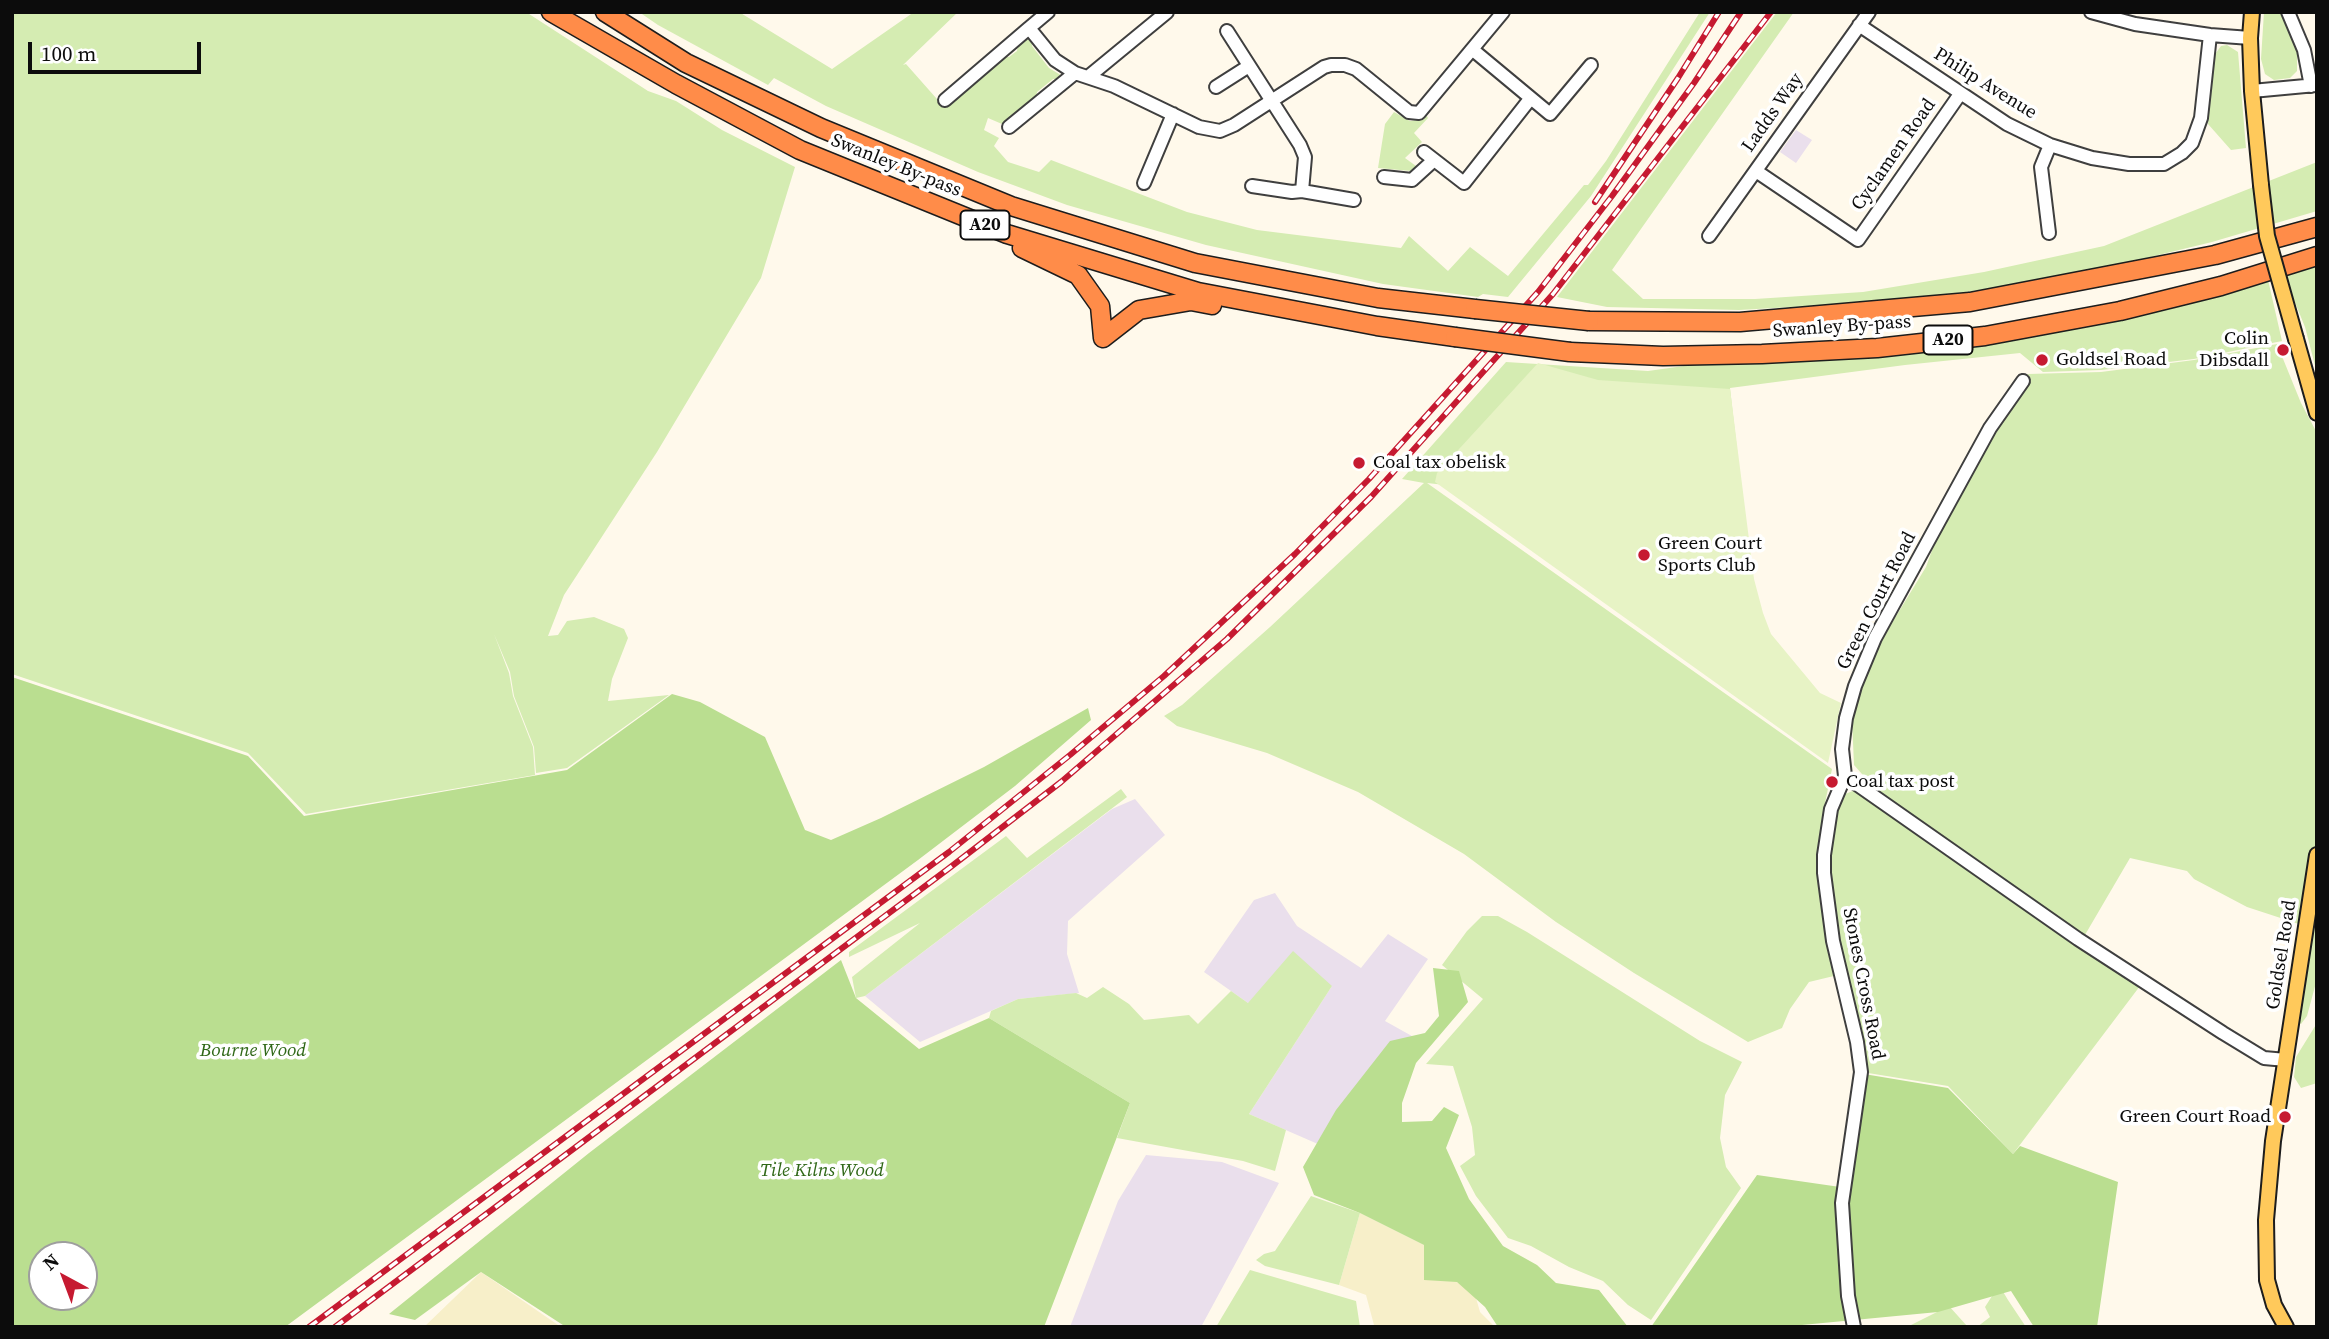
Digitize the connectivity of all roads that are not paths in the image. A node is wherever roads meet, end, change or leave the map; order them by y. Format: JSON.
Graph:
{"nodes":[{"id":1,"x":551,"y":12,"type":"edge"},
{"id":2,"x":605,"y":12,"type":"edge"},
{"id":3,"x":1048,"y":12,"type":"edge"},
{"id":4,"x":1167,"y":12,"type":"edge"},
{"id":5,"x":1869,"y":12,"type":"edge"},
{"id":6,"x":2091,"y":12,"type":"edge"},
{"id":7,"x":2252,"y":12,"type":"edge"},
{"id":8,"x":2288,"y":12,"type":"edge"},
{"id":9,"x":1500,"y":13,"type":"edge"},
{"id":10,"x":1859,"y":24,"type":"junction"},
{"id":11,"x":1029,"y":28,"type":"junction"},
{"id":12,"x":1227,"y":31,"type":"dead end"},
{"id":13,"x":2210,"y":35,"type":"junction"},
{"id":14,"x":2250,"y":38,"type":"junction"},
{"id":15,"x":1473,"y":50,"type":"junction"},
{"id":16,"x":1591,"y":65,"type":"dead end"},
{"id":17,"x":1249,"y":66,"type":"junction"},
{"id":18,"x":1081,"y":75,"type":"junction"},
{"id":19,"x":2314,"y":85,"type":"edge"},
{"id":20,"x":1216,"y":87,"type":"dead end"},
{"id":21,"x":2252,"y":91,"type":"junction"},
{"id":22,"x":1960,"y":94,"type":"junction"},
{"id":23,"x":1530,"y":99,"type":"junction"},
{"id":24,"x":945,"y":100,"type":"dead end"},
{"id":25,"x":1271,"y":101,"type":"junction"},
{"id":26,"x":1173,"y":114,"type":"junction"},
{"id":27,"x":1009,"y":127,"type":"dead end"},
{"id":28,"x":2050,"y":145,"type":"junction"},
{"id":29,"x":1756,"y":170,"type":"junction"},
{"id":30,"x":1384,"y":177,"type":"dead end"},
{"id":31,"x":1143,"y":183,"type":"dead end"},
{"id":32,"x":1252,"y":186,"type":"dead end"},
{"id":33,"x":902,"y":191,"type":"junction"},
{"id":34,"x":1302,"y":191,"type":"junction"},
{"id":35,"x":1354,"y":200,"type":"dead end"},
{"id":36,"x":2317,"y":227,"type":"edge"},
{"id":37,"x":2049,"y":233,"type":"dead end"},
{"id":38,"x":1709,"y":236,"type":"dead end"},
{"id":39,"x":2317,"y":256,"type":"edge"},
{"id":40,"x":1436,"y":335,"type":"junction"},
{"id":41,"x":2023,"y":381,"type":"dead end"},
{"id":42,"x":2317,"y":413,"type":"edge"},
{"id":43,"x":1845,"y":776,"type":"junction"},
{"id":44,"x":2317,"y":855,"type":"edge"},
{"id":45,"x":2286,"y":1060,"type":"junction"},
{"id":46,"x":1854,"y":1327,"type":"edge"},
{"id":47,"x":2286,"y":1327,"type":"edge"}],
"edges":[{"from":1,"to":33,"type":"highway","name":"Swanley By-pass","number":"A20"},
{"from":2,"to":36,"type":"highway","name":"Swanley By-pass","number":"A20","bridge":true},
{"from":3,"to":11,"type":"street"},
{"from":4,"to":18,"type":"street"},
{"from":5,"to":10,"type":"street","name":"Ladds Way"},
{"from":6,"to":13,"type":"street"},
{"from":7,"to":14,"type":"main road"},
{"from":8,"to":19,"type":"street"},
{"from":9,"to":15,"type":"street"},
{"from":10,"to":22,"type":"street","name":"Philip Avenue"},
{"from":10,"to":29,"type":"street","name":"Ladds Way"},
{"from":11,"to":18,"type":"street"},
{"from":11,"to":24,"type":"street"},
{"from":12,"to":17,"type":"street"},
{"from":13,"to":14,"type":"street"},
{"from":13,"to":28,"type":"street","name":"Philip Avenue"},
{"from":14,"to":21,"type":"main road"},
{"from":15,"to":23,"type":"street"},
{"from":15,"to":25,"type":"street"},
{"from":16,"to":23,"type":"street"},
{"from":17,"to":20,"type":"street"},
{"from":17,"to":25,"type":"street"},
{"from":18,"to":26,"type":"street"},
{"from":18,"to":27,"type":"street"},
{"from":19,"to":21,"type":"street"},
{"from":21,"to":42,"type":"main road","bridge":true},
{"from":22,"to":28,"type":"street","name":"Philip Avenue"},
{"from":22,"to":29,"type":"street","name":"Cyclamen Road"},
{"from":23,"to":30,"type":"street"},
{"from":25,"to":26,"type":"street"},
{"from":25,"to":34,"type":"street"},
{"from":26,"to":31,"type":"street"},
{"from":28,"to":37,"type":"street"},
{"from":29,"to":38,"type":"street","name":"Ladds Way"},
{"from":32,"to":34,"type":"street"},
{"from":33,"to":40,"type":"highway","name":"Swanley By-pass","number":"A20"},
{"from":33,"to":40,"type":"highway"},
{"from":34,"to":35,"type":"street"},
{"from":39,"to":40,"type":"highway","name":"Swanley By-pass","number":"A20","bridge":true},
{"from":41,"to":43,"type":"street","name":"Green Court Road"},
{"from":43,"to":45,"type":"street"},
{"from":43,"to":46,"type":"street","name":"Stones Cross Road"},
{"from":44,"to":45,"type":"main road","name":"Goldsel Road"},
{"from":45,"to":47,"type":"main road"}]}
